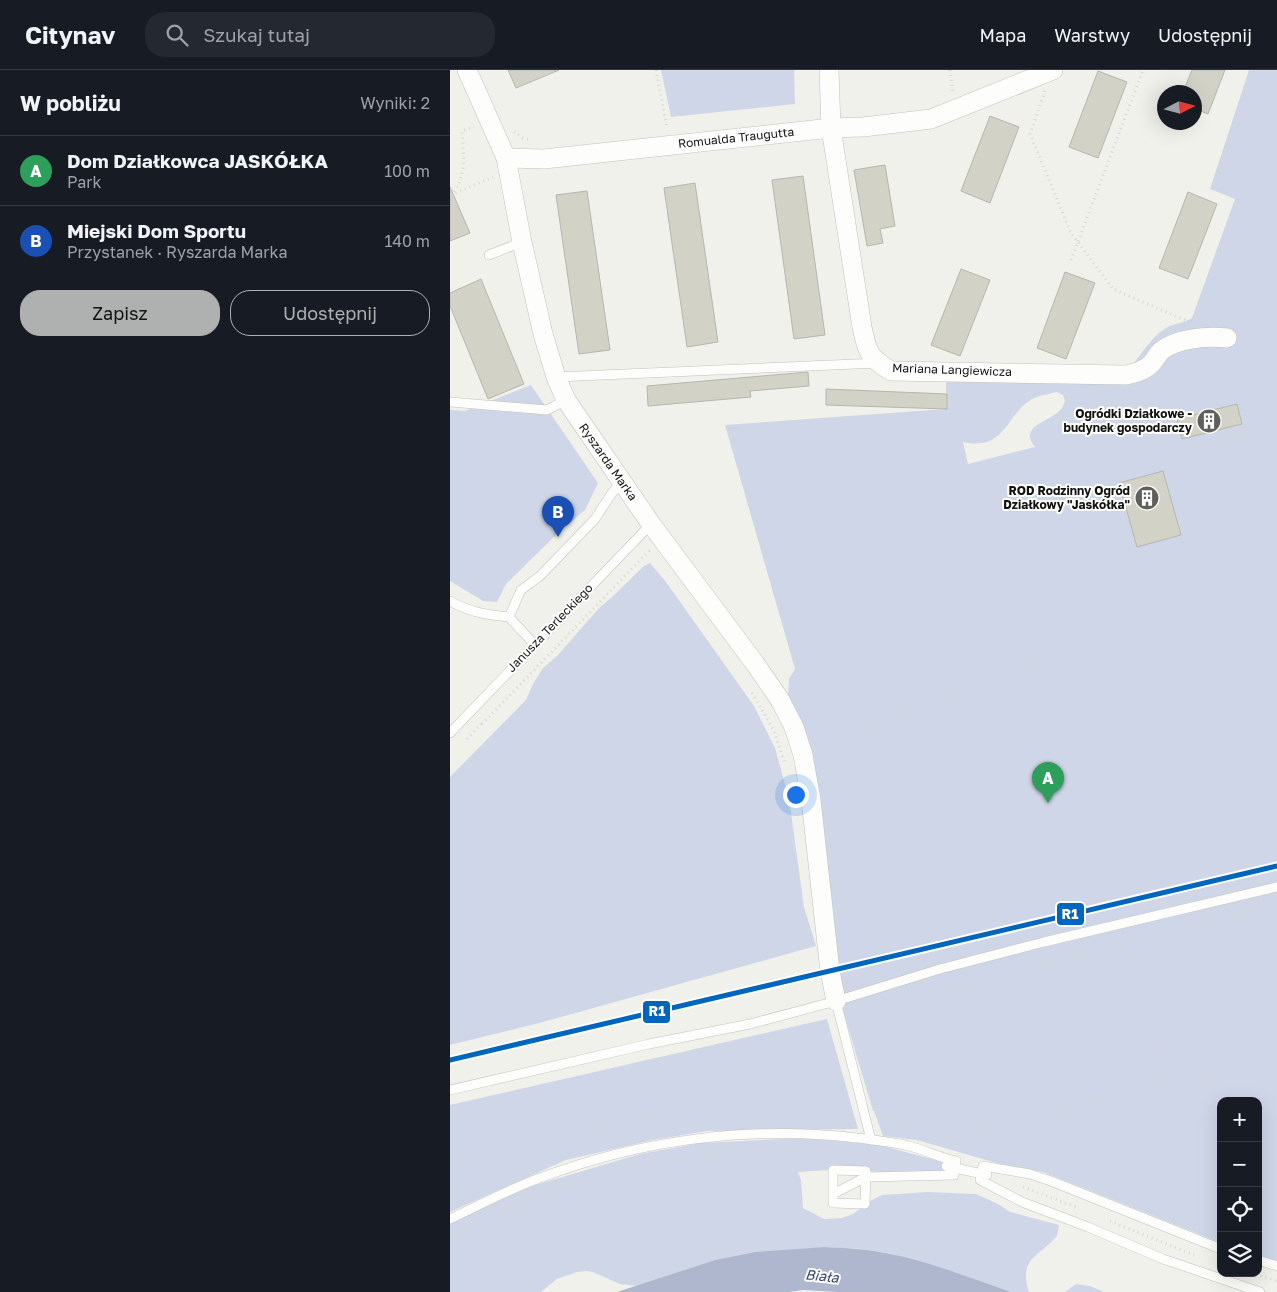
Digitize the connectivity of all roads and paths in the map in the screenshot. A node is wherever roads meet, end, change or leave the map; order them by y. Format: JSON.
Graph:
{"nodes":[{"id":1,"x":467,"y":70,"type":"edge"},
{"id":2,"x":656,"y":70,"type":"edge"},
{"id":3,"x":829,"y":70,"type":"edge"},
{"id":4,"x":1053,"y":70,"type":"edge"},
{"id":5,"x":1143,"y":70,"type":"edge"},
{"id":6,"x":1045,"y":91,"type":"dead end"},
{"id":7,"x":474,"y":127,"type":"dead end"},
{"id":8,"x":510,"y":127,"type":"dead end"},
{"id":9,"x":831,"y":128,"type":"junction"},
{"id":10,"x":668,"y":131,"type":"dead end"},
{"id":11,"x":538,"y":142,"type":"dead end"},
{"id":12,"x":506,"y":158,"type":"junction"},
{"id":13,"x":494,"y":177,"type":"dead end"},
{"id":14,"x":450,"y":195,"type":"edge"},
{"id":15,"x":522,"y":242,"type":"junction"},
{"id":16,"x":1078,"y":242,"type":"junction"},
{"id":17,"x":489,"y":255,"type":"dead end"},
{"id":18,"x":1071,"y":260,"type":"dead end"},
{"id":19,"x":1190,"y":323,"type":"dead end"},
{"id":20,"x":1227,"y":338,"type":"joint"},
{"id":21,"x":878,"y":363,"type":"junction"},
{"id":22,"x":556,"y":378,"type":"junction"},
{"id":23,"x":1277,"y":380,"type":"edge"},
{"id":24,"x":566,"y":400,"type":"junction"},
{"id":25,"x":450,"y":402,"type":"edge"},
{"id":26,"x":1277,"y":414,"type":"edge"},
{"id":27,"x":1276,"y":419,"type":"edge"},
{"id":28,"x":1138,"y":463,"type":"dead end"},
{"id":29,"x":622,"y":481,"type":"junction"},
{"id":30,"x":652,"y":524,"type":"junction"},
{"id":31,"x":650,"y":550,"type":"dead end"},
{"id":32,"x":1277,"y":573,"type":"edge"},
{"id":33,"x":450,"y":602,"type":"edge"},
{"id":34,"x":508,"y":617,"type":"junction"},
{"id":35,"x":534,"y":645,"type":"junction"},
{"id":36,"x":748,"y":686,"type":"dead end"},
{"id":37,"x":482,"y":724,"type":"dead end"},
{"id":38,"x":450,"y":733,"type":"edge"},
{"id":39,"x":803,"y":755,"type":"junction"},
{"id":40,"x":788,"y":771,"type":"dead end"},
{"id":41,"x":1277,"y":887,"type":"edge"},
{"id":42,"x":1277,"y":904,"type":"edge"},
{"id":43,"x":1231,"y":924,"type":"dead end"},
{"id":44,"x":1129,"y":949,"type":"dead end"},
{"id":45,"x":1023,"y":977,"type":"dead end"},
{"id":46,"x":898,"y":996,"type":"dead end"},
{"id":47,"x":836,"y":1001,"type":"junction"},
{"id":48,"x":1277,"y":1054,"type":"edge"},
{"id":49,"x":1265,"y":1057,"type":"junction"},
{"id":50,"x":854,"y":1072,"type":"junction"},
{"id":51,"x":1205,"y":1072,"type":"junction"},
{"id":52,"x":1167,"y":1082,"type":"junction"},
{"id":53,"x":450,"y":1090,"type":"edge"},
{"id":54,"x":1102,"y":1099,"type":"junction"},
{"id":55,"x":1060,"y":1110,"type":"junction"},
{"id":56,"x":886,"y":1116,"type":"dead end"},
{"id":57,"x":1217,"y":1121,"type":"edge"},
{"id":58,"x":871,"y":1140,"type":"junction"},
{"id":59,"x":918,"y":1162,"type":"dead end"},
{"id":60,"x":450,"y":1164,"type":"edge"},
{"id":61,"x":950,"y":1167,"type":"junction"},
{"id":62,"x":985,"y":1174,"type":"junction"},
{"id":63,"x":866,"y":1177,"type":"junction"},
{"id":64,"x":837,"y":1192,"type":"dead end"},
{"id":65,"x":1125,"y":1200,"type":"dead end"},
{"id":66,"x":450,"y":1219,"type":"edge"},
{"id":67,"x":450,"y":1236,"type":"edge"},
{"id":68,"x":1217,"y":1247,"type":"edge"},
{"id":69,"x":1262,"y":1261,"type":"edge"},
{"id":70,"x":1277,"y":1266,"type":"edge"},
{"id":71,"x":1262,"y":1276,"type":"edge"},
{"id":72,"x":1277,"y":1281,"type":"edge"},
{"id":73,"x":1260,"y":1292,"type":"edge"}],
"edges":[{"from":1,"to":12,"type":"street"},
{"from":2,"to":10,"type":"path"},
{"from":3,"to":9,"type":"street","name":"Mariana Langiewicza"},
{"from":4,"to":9,"type":"street","name":"Romualda Traugutta"},
{"from":5,"to":16,"type":"path"},
{"from":6,"to":16,"type":"path"},
{"from":7,"to":14,"type":"path"},
{"from":8,"to":11,"type":"path"},
{"from":9,"to":12,"type":"street","name":"Romualda Traugutta"},
{"from":9,"to":21,"type":"street","name":"Mariana Langiewicza"},
{"from":12,"to":15,"type":"street","name":"Ryszarda Marka"},
{"from":13,"to":14,"type":"path"},
{"from":15,"to":17,"type":"lane"},
{"from":15,"to":22,"type":"street","name":"Ryszarda Marka"},
{"from":16,"to":18,"type":"path"},
{"from":16,"to":19,"type":"path"},
{"from":20,"to":21,"type":"street","name":"Mariana Langiewicza"},
{"from":20,"to":23,"type":"path"},
{"from":21,"to":22,"type":"lane"},
{"from":22,"to":24,"type":"street","name":"Ryszarda Marka"},
{"from":24,"to":25,"type":"lane"},
{"from":24,"to":29,"type":"street","name":"Ryszarda Marka"},
{"from":26,"to":27,"type":"path"},
{"from":27,"to":28,"type":"path"},
{"from":29,"to":30,"type":"street","name":"Ryszarda Marka"},
{"from":29,"to":34,"type":"lane"},
{"from":30,"to":35,"type":"lane","name":"Janusza Terleckiego"},
{"from":30,"to":39,"type":"street","name":"Ryszarda Marka"},
{"from":31,"to":37,"type":"path"},
{"from":32,"to":39,"type":"path"},
{"from":33,"to":34,"type":"lane"},
{"from":34,"to":35,"type":"lane"},
{"from":35,"to":38,"type":"lane","name":"Janusza Terleckiego"},
{"from":36,"to":40,"type":"path"},
{"from":39,"to":47,"type":"street","name":"Ryszarda Marka"},
{"from":41,"to":47,"type":"lane"},
{"from":42,"to":46,"type":"path"},
{"from":43,"to":49,"type":"path"},
{"from":44,"to":52,"type":"path"},
{"from":45,"to":55,"type":"path"},
{"from":47,"to":50,"type":"lane"},
{"from":47,"to":53,"type":"lane"},
{"from":48,"to":49,"type":"path"},
{"from":49,"to":51,"type":"path"},
{"from":50,"to":58,"type":"lane"},
{"from":50,"to":60,"type":"path"},
{"from":51,"to":52,"type":"path"},
{"from":51,"to":57,"type":"path"},
{"from":52,"to":54,"type":"path"},
{"from":54,"to":55,"type":"path"},
{"from":54,"to":65,"type":"path"},
{"from":55,"to":56,"type":"path"},
{"from":58,"to":61,"type":"lane"},
{"from":58,"to":66,"type":"lane"},
{"from":59,"to":67,"type":"path"},
{"from":61,"to":62,"type":"lane"},
{"from":61,"to":63,"type":"lane"},
{"from":62,"to":68,"type":"lane"},
{"from":62,"to":73,"type":"lane"},
{"from":63,"to":63,"type":"lane"},
{"from":63,"to":64,"type":"lane"},
{"from":69,"to":70,"type":"lane"},
{"from":71,"to":72,"type":"path"}]}
